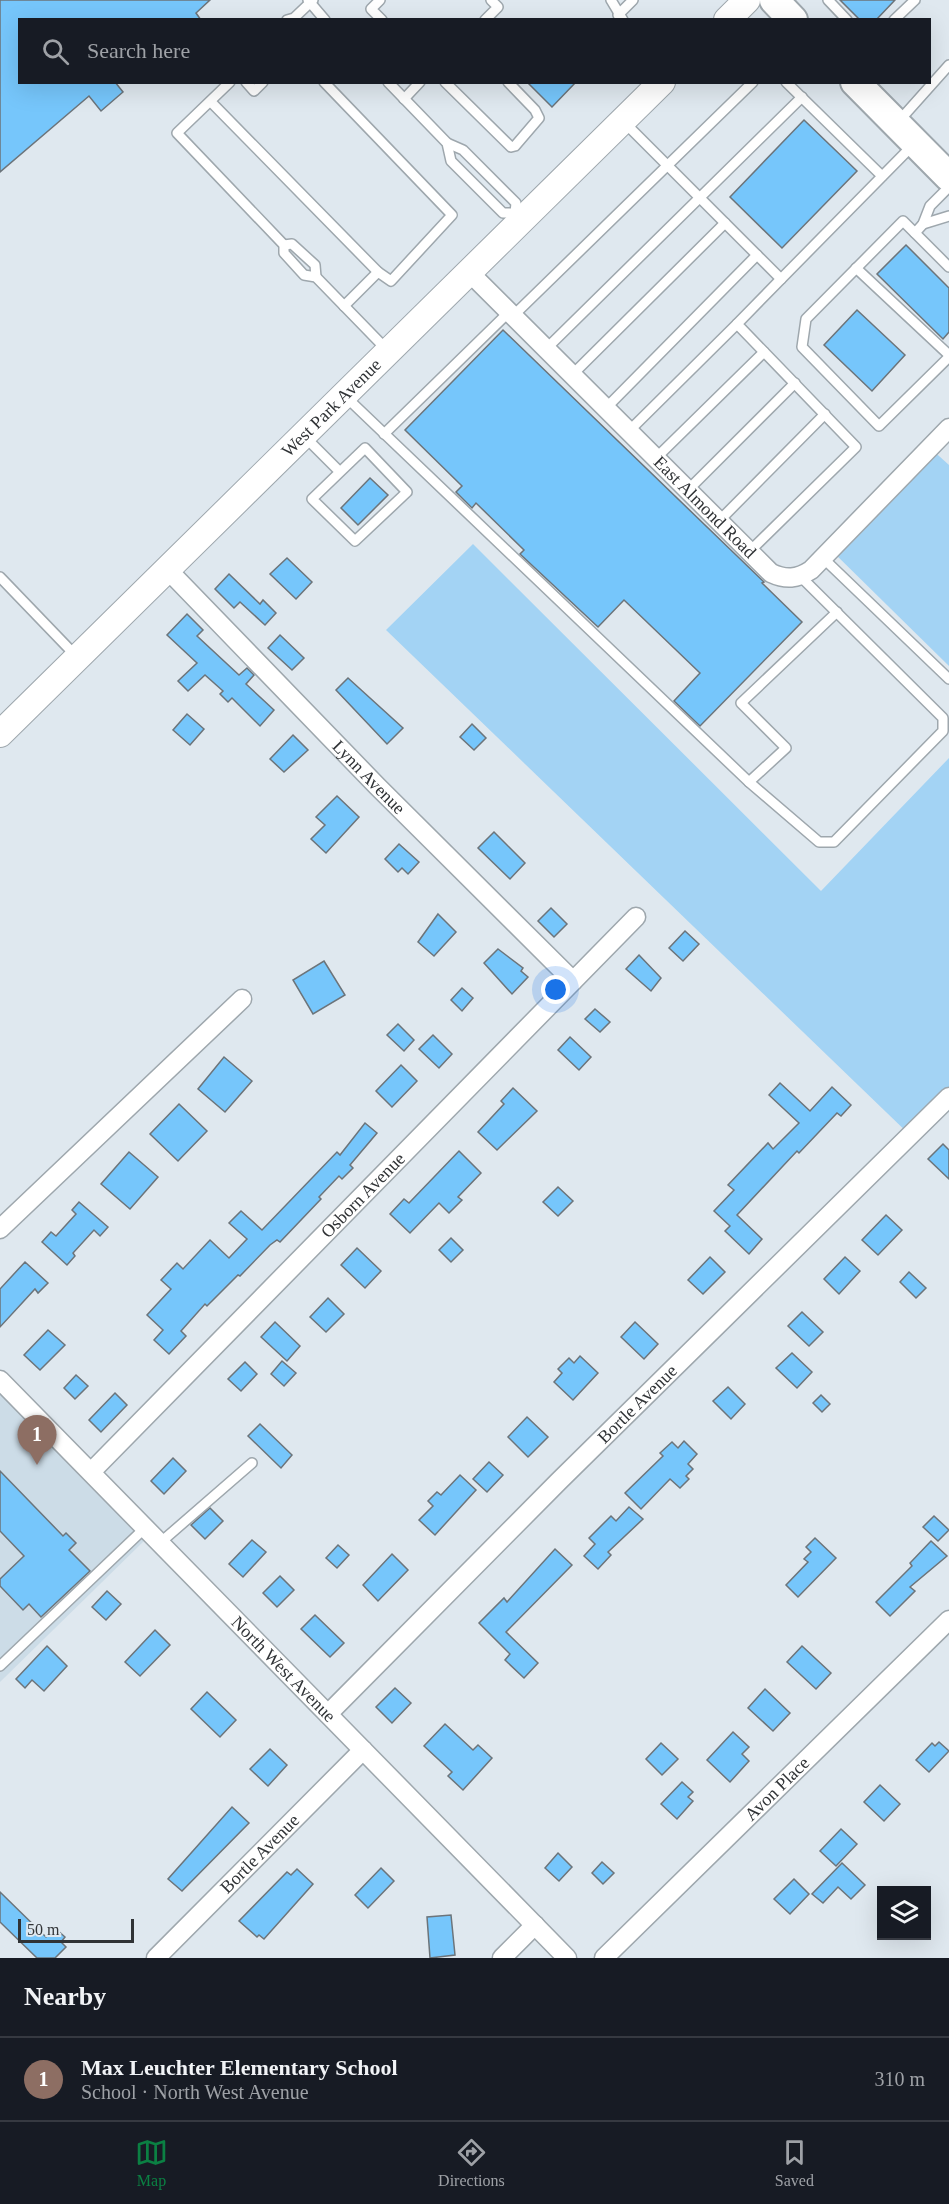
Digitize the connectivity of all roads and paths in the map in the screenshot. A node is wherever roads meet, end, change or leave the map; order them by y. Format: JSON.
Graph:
{"nodes":[{"id":1,"x":380,"y":0,"type":"edge"},
{"id":2,"x":491,"y":0,"type":"edge"},
{"id":3,"x":611,"y":0,"type":"edge"},
{"id":4,"x":633,"y":0,"type":"edge"},
{"id":5,"x":747,"y":0,"type":"edge"},
{"id":6,"x":774,"y":0,"type":"edge"},
{"id":7,"x":828,"y":0,"type":"edge"},
{"id":8,"x":915,"y":0,"type":"edge"},
{"id":9,"x":310,"y":1,"type":"edge"},
{"id":10,"x":620,"y":17,"type":"edge"},
{"id":11,"x":293,"y":18,"type":"edge"},
{"id":12,"x":323,"y":18,"type":"edge"},
{"id":13,"x":380,"y":18,"type":"edge"},
{"id":14,"x":487,"y":18,"type":"edge"},
{"id":15,"x":729,"y":18,"type":"edge"},
{"id":16,"x":791,"y":18,"type":"edge"},
{"id":17,"x":845,"y":18,"type":"edge"},
{"id":18,"x":896,"y":18,"type":"edge"},
{"id":19,"x":949,"y":65,"type":"edge"},
{"id":20,"x":228,"y":84,"type":"edge"},
{"id":21,"x":248,"y":84,"type":"edge"},
{"id":22,"x":261,"y":84,"type":"edge"},
{"id":23,"x":326,"y":84,"type":"edge"},
{"id":24,"x":389,"y":84,"type":"edge"},
{"id":25,"x":418,"y":84,"type":"edge"},
{"id":26,"x":447,"y":84,"type":"edge"},
{"id":27,"x":510,"y":84,"type":"edge"},
{"id":28,"x":660,"y":84,"type":"edge"},
{"id":29,"x":751,"y":84,"type":"edge"},
{"id":30,"x":788,"y":84,"type":"edge"},
{"id":31,"x":857,"y":84,"type":"edge"},
{"id":32,"x":801,"y":97,"type":"junction"},
{"id":33,"x":404,"y":99,"type":"junction"},
{"id":34,"x":211,"y":102,"type":"junction"},
{"id":35,"x":623,"y":121,"type":"junction"},
{"id":36,"x":906,"y":133,"type":"junction"},
{"id":37,"x":447,"y":143,"type":"junction"},
{"id":38,"x":668,"y":166,"type":"junction"},
{"id":39,"x":882,"y":176,"type":"junction"},
{"id":40,"x":949,"y":177,"type":"edge"},
{"id":41,"x":949,"y":187,"type":"edge"},
{"id":42,"x":700,"y":198,"type":"junction"},
{"id":43,"x":949,"y":216,"type":"edge"},
{"id":44,"x":518,"y":217,"type":"junction"},
{"id":45,"x":725,"y":223,"type":"junction"},
{"id":46,"x":924,"y":224,"type":"junction"},
{"id":47,"x":915,"y":233,"type":"junction"},
{"id":48,"x":284,"y":246,"type":"junction"},
{"id":49,"x":758,"y":255,"type":"junction"},
{"id":50,"x":949,"y":267,"type":"edge"},
{"id":51,"x":856,"y":268,"type":"junction"},
{"id":52,"x":378,"y":272,"type":"junction"},
{"id":53,"x":469,"y":272,"type":"junction"},
{"id":54,"x":316,"y":277,"type":"junction"},
{"id":55,"x":781,"y":279,"type":"junction"},
{"id":56,"x":344,"y":306,"type":"junction"},
{"id":57,"x":511,"y":314,"type":"junction"},
{"id":58,"x":737,"y":324,"type":"junction"},
{"id":59,"x":546,"y":349,"type":"junction"},
{"id":60,"x":389,"y":351,"type":"junction"},
{"id":61,"x":764,"y":352,"type":"junction"},
{"id":62,"x":949,"y":356,"type":"edge"},
{"id":63,"x":572,"y":375,"type":"junction"},
{"id":64,"x":795,"y":383,"type":"junction"},
{"id":65,"x":344,"y":395,"type":"junction"},
{"id":66,"x":606,"y":408,"type":"junction"},
{"id":67,"x":825,"y":414,"type":"junction"},
{"id":68,"x":949,"y":428,"type":"edge"},
{"id":69,"x":629,"y":431,"type":"junction"},
{"id":70,"x":384,"y":434,"type":"junction"},
{"id":71,"x":303,"y":435,"type":"junction"},
{"id":72,"x":656,"y":458,"type":"junction"},
{"id":73,"x":340,"y":472,"type":"junction"},
{"id":74,"x":688,"y":490,"type":"junction"},
{"id":75,"x":719,"y":521,"type":"junction"},
{"id":76,"x":750,"y":551,"type":"junction"},
{"id":77,"x":824,"y":558,"type":"junction"},
{"id":78,"x":167,"y":568,"type":"junction"},
{"id":79,"x":0,"y":577,"type":"edge"},
{"id":80,"x":801,"y":577,"type":"junction"},
{"id":81,"x":837,"y":612,"type":"junction"},
{"id":82,"x":78,"y":657,"type":"junction"},
{"id":83,"x":949,"y":679,"type":"edge"},
{"id":84,"x":0,"y":734,"type":"edge"},
{"id":85,"x":749,"y":782,"type":"junction"},
{"id":86,"x":636,"y":917,"type":"dead end"},
{"id":87,"x":573,"y":981,"type":"junction"},
{"id":88,"x":242,"y":999,"type":"dead end"},
{"id":89,"x":946,"y":1103,"type":"edge"},
{"id":90,"x":0,"y":1229,"type":"edge"},
{"id":91,"x":1,"y":1384,"type":"edge"},
{"id":92,"x":252,"y":1463,"type":"dead end"},
{"id":93,"x":91,"y":1472,"type":"junction"},
{"id":94,"x":147,"y":1527,"type":"junction"},
{"id":95,"x":161,"y":1542,"type":"junction"},
{"id":96,"x":949,"y":1620,"type":"edge"},
{"id":97,"x":0,"y":1666,"type":"edge"},
{"id":98,"x":328,"y":1714,"type":"junction"},
{"id":99,"x":363,"y":1749,"type":"junction"},
{"id":100,"x":535,"y":1925,"type":"junction"},
{"id":101,"x":156,"y":1958,"type":"edge"},
{"id":102,"x":502,"y":1958,"type":"edge"},
{"id":103,"x":567,"y":1958,"type":"edge"},
{"id":104,"x":604,"y":1958,"type":"edge"}],
"edges":[{"from":1,"to":13,"type":"lane"},
{"from":2,"to":14,"type":"lane"},
{"from":3,"to":10,"type":"lane"},
{"from":4,"to":10,"type":"lane"},
{"from":5,"to":15,"type":"main road"},
{"from":6,"to":16,"type":"main road"},
{"from":7,"to":17,"type":"lane"},
{"from":8,"to":18,"type":"lane"},
{"from":9,"to":11,"type":"lane"},
{"from":9,"to":12,"type":"lane"},
{"from":19,"to":36,"type":"lane"},
{"from":20,"to":34,"type":"lane"},
{"from":21,"to":22,"type":"lane"},
{"from":23,"to":52,"type":"lane"},
{"from":24,"to":33,"type":"lane"},
{"from":25,"to":33,"type":"lane"},
{"from":26,"to":27,"type":"lane"},
{"from":28,"to":35,"type":"main road","name":"West Park Avenue"},
{"from":29,"to":38,"type":"lane"},
{"from":30,"to":32,"type":"lane"},
{"from":31,"to":36,"type":"main road"},
{"from":32,"to":39,"type":"lane"},
{"from":32,"to":42,"type":"lane"},
{"from":33,"to":37,"type":"lane"},
{"from":34,"to":48,"type":"lane"},
{"from":34,"to":52,"type":"lane"},
{"from":35,"to":38,"type":"lane"},
{"from":35,"to":44,"type":"main road","name":"West Park Avenue"},
{"from":36,"to":39,"type":"lane"},
{"from":36,"to":40,"type":"main road"},
{"from":37,"to":44,"type":"lane"},
{"from":37,"to":44,"type":"lane"},
{"from":38,"to":42,"type":"lane"},
{"from":38,"to":57,"type":"lane"},
{"from":39,"to":55,"type":"lane"},
{"from":41,"to":46,"type":"lane"},
{"from":42,"to":45,"type":"lane"},
{"from":42,"to":59,"type":"lane"},
{"from":43,"to":46,"type":"lane"},
{"from":44,"to":53,"type":"main road","name":"West Park Avenue"},
{"from":45,"to":49,"type":"lane"},
{"from":45,"to":63,"type":"lane"},
{"from":46,"to":47,"type":"lane"},
{"from":47,"to":50,"type":"lane"},
{"from":47,"to":51,"type":"lane"},
{"from":48,"to":54,"type":"lane"},
{"from":48,"to":54,"type":"lane"},
{"from":49,"to":55,"type":"lane"},
{"from":49,"to":66,"type":"lane"},
{"from":51,"to":62,"type":"lane"},
{"from":51,"to":62,"type":"lane"},
{"from":52,"to":56,"type":"lane"},
{"from":53,"to":57,"type":"street","name":"East Almond Road"},
{"from":53,"to":60,"type":"main road","name":"West Park Avenue"},
{"from":54,"to":56,"type":"lane"},
{"from":55,"to":58,"type":"lane"},
{"from":56,"to":60,"type":"lane"},
{"from":57,"to":59,"type":"street","name":"East Almond Road"},
{"from":57,"to":70,"type":"lane"},
{"from":58,"to":61,"type":"lane"},
{"from":58,"to":69,"type":"lane"},
{"from":59,"to":63,"type":"street","name":"East Almond Road"},
{"from":60,"to":65,"type":"main road","name":"West Park Avenue"},
{"from":61,"to":64,"type":"lane"},
{"from":61,"to":72,"type":"lane"},
{"from":63,"to":66,"type":"street","name":"East Almond Road"},
{"from":64,"to":67,"type":"lane"},
{"from":64,"to":74,"type":"lane"},
{"from":65,"to":70,"type":"lane"},
{"from":65,"to":71,"type":"main road","name":"West Park Avenue"},
{"from":66,"to":69,"type":"street","name":"East Almond Road"},
{"from":67,"to":75,"type":"lane"},
{"from":67,"to":76,"type":"lane"},
{"from":68,"to":77,"type":"street"},
{"from":69,"to":72,"type":"street","name":"East Almond Road"},
{"from":70,"to":85,"type":"lane"},
{"from":71,"to":73,"type":"lane"},
{"from":71,"to":78,"type":"main road","name":"West Park Avenue"},
{"from":72,"to":74,"type":"street","name":"East Almond Road"},
{"from":73,"to":73,"type":"lane"},
{"from":74,"to":75,"type":"street","name":"East Almond Road"},
{"from":75,"to":76,"type":"street","name":"East Almond Road"},
{"from":76,"to":80,"type":"street","name":"East Almond Road"},
{"from":77,"to":80,"type":"street"},
{"from":77,"to":83,"type":"lane"},
{"from":78,"to":82,"type":"main road","name":"West Park Avenue"},
{"from":78,"to":87,"type":"street","name":"Lynn Avenue"},
{"from":79,"to":82,"type":"lane"},
{"from":80,"to":81,"type":"lane"},
{"from":81,"to":85,"type":"lane"},
{"from":81,"to":85,"type":"lane"},
{"from":82,"to":84,"type":"main road","name":"West Park Avenue"},
{"from":86,"to":87,"type":"street","name":"Osborn Avenue"},
{"from":87,"to":93,"type":"street","name":"Osborn Avenue"},
{"from":88,"to":90,"type":"street"},
{"from":89,"to":98,"type":"street","name":"Bortle Avenue"},
{"from":91,"to":93,"type":"street","name":"North West Avenue"},
{"from":92,"to":95,"type":"lane"},
{"from":93,"to":94,"type":"street","name":"North West Avenue"},
{"from":94,"to":95,"type":"street","name":"North West Avenue"},
{"from":94,"to":97,"type":"lane"},
{"from":95,"to":98,"type":"street","name":"North West Avenue"},
{"from":96,"to":104,"type":"street","name":"Avon Place"},
{"from":98,"to":99,"type":"street","name":"North West Avenue"},
{"from":99,"to":100,"type":"street","name":"North West Avenue"},
{"from":99,"to":101,"type":"street","name":"Bortle Avenue"},
{"from":100,"to":102,"type":"street"},
{"from":100,"to":103,"type":"street","name":"North West Avenue"}]}
